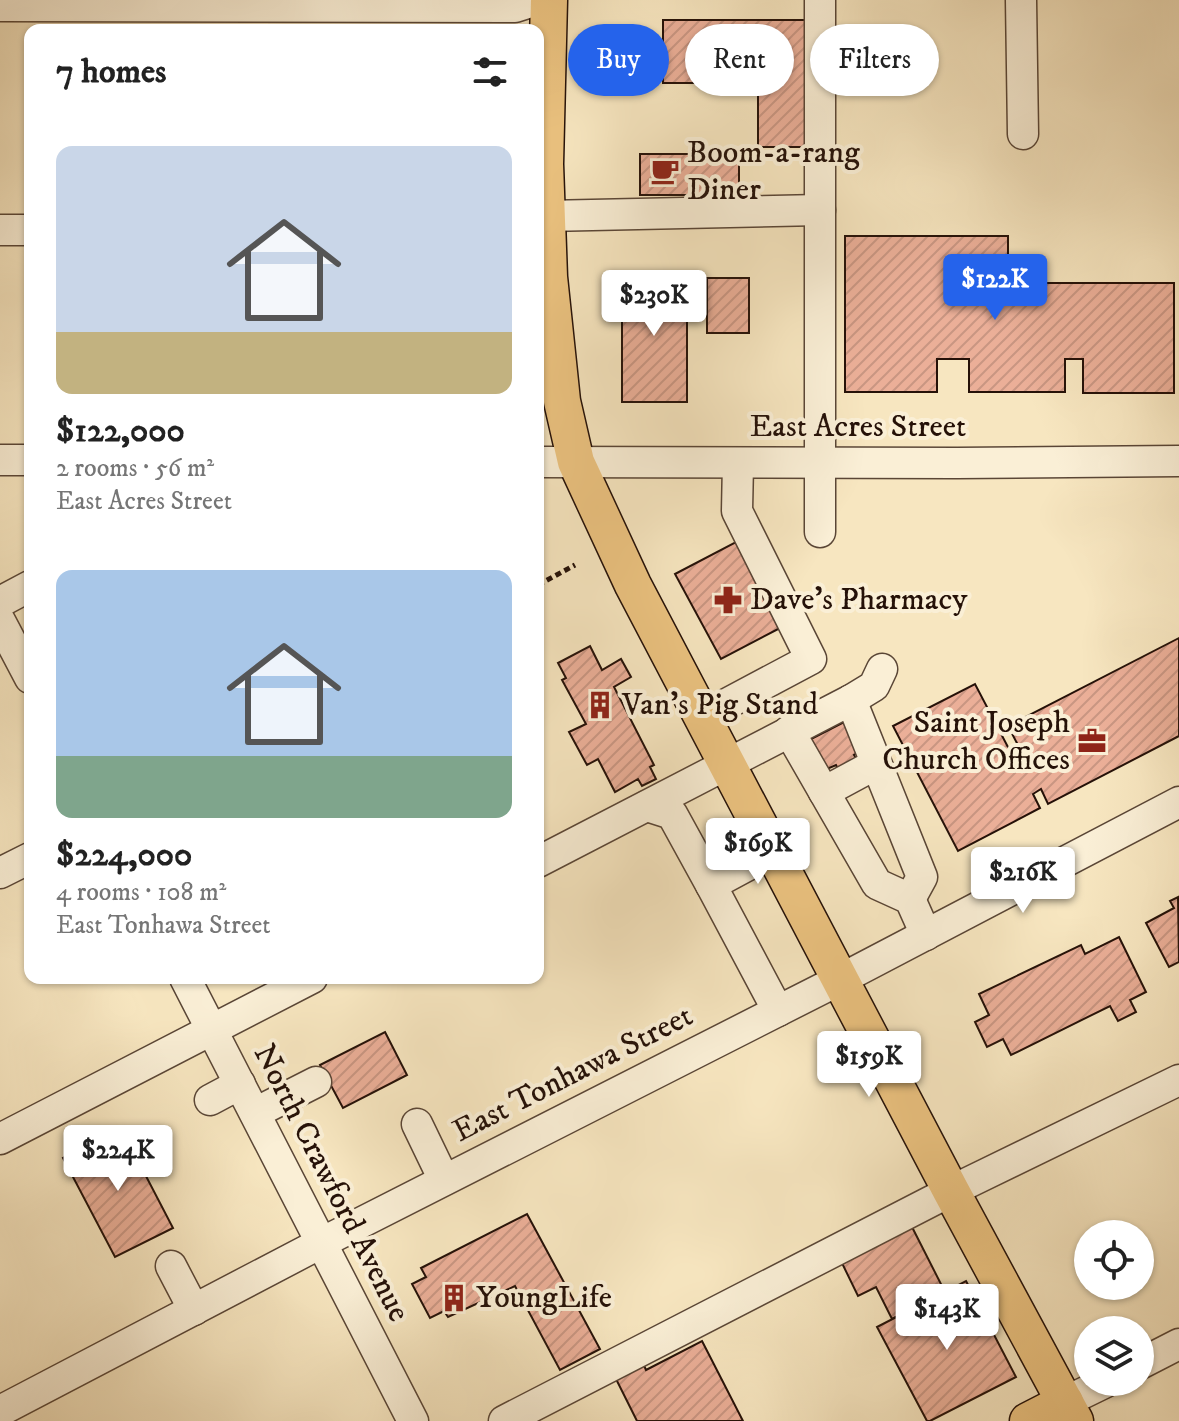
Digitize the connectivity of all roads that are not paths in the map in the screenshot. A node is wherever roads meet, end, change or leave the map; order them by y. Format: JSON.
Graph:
{"nodes":[{"id":1,"x":537,"y":0,"type":"edge"},
{"id":2,"x":549,"y":0,"type":"edge"},
{"id":3,"x":820,"y":0,"type":"edge"},
{"id":4,"x":1021,"y":0,"type":"edge"},
{"id":5,"x":364,"y":4,"type":"edge"},
{"id":6,"x":0,"y":6,"type":"edge"},
{"id":7,"x":272,"y":18,"type":"edge"},
{"id":8,"x":451,"y":18,"type":"edge"},
{"id":9,"x":1023,"y":134,"type":"dead end"},
{"id":10,"x":820,"y":210,"type":"junction"},
{"id":11,"x":544,"y":226,"type":"edge"},
{"id":12,"x":0,"y":230,"type":"edge"},
{"id":13,"x":24,"y":230,"type":"edge"},
{"id":14,"x":544,"y":284,"type":"edge"},
{"id":15,"x":0,"y":460,"type":"edge"},
{"id":16,"x":24,"y":460,"type":"edge"},
{"id":17,"x":1179,"y":461,"type":"edge"},
{"id":18,"x":544,"y":462,"type":"edge"},
{"id":19,"x":576,"y":462,"type":"junction"},
{"id":20,"x":738,"y":463,"type":"junction"},
{"id":21,"x":821,"y":463,"type":"junction"},
{"id":22,"x":820,"y":532,"type":"dead end"},
{"id":23,"x":24,"y":589,"type":"edge"},
{"id":24,"x":0,"y":602,"type":"edge"},
{"id":25,"x":0,"y":621,"type":"edge"},
{"id":26,"x":24,"y":667,"type":"edge"},
{"id":27,"x":882,"y":669,"type":"dead end"},
{"id":28,"x":851,"y":700,"type":"junction"},
{"id":29,"x":702,"y":717,"type":"junction"},
{"id":30,"x":789,"y":731,"type":"junction"},
{"id":31,"x":876,"y":764,"type":"junction"},
{"id":32,"x":729,"y":765,"type":"junction"},
{"id":33,"x":684,"y":788,"type":"junction"},
{"id":34,"x":824,"y":792,"type":"junction"},
{"id":35,"x":1179,"y":802,"type":"edge"},
{"id":36,"x":647,"y":806,"type":"junction"},
{"id":37,"x":616,"y":822,"type":"junction"},
{"id":38,"x":774,"y":851,"type":"junction"},
{"id":39,"x":544,"y":859,"type":"edge"},
{"id":40,"x":24,"y":861,"type":"edge"},
{"id":41,"x":0,"y":873,"type":"edge"},
{"id":42,"x":711,"y":885,"type":"junction"},
{"id":43,"x":910,"y":899,"type":"junction"},
{"id":44,"x":926,"y":935,"type":"junction"},
{"id":45,"x":841,"y":979,"type":"junction"},
{"id":46,"x":188,"y":984,"type":"edge"},
{"id":47,"x":300,"y":984,"type":"edge"},
{"id":48,"x":778,"y":1011,"type":"junction"},
{"id":49,"x":212,"y":1030,"type":"junction"},
{"id":50,"x":1179,"y":1080,"type":"edge"},
{"id":51,"x":316,"y":1082,"type":"dead end"},
{"id":52,"x":240,"y":1084,"type":"junction"},
{"id":53,"x":210,"y":1100,"type":"dead end"},
{"id":54,"x":255,"y":1113,"type":"junction"},
{"id":55,"x":417,"y":1124,"type":"dead end"},
{"id":56,"x":0,"y":1139,"type":"edge"},
{"id":57,"x":444,"y":1180,"type":"junction"},
{"id":58,"x":951,"y":1191,"type":"junction"},
{"id":59,"x":321,"y":1243,"type":"junction"},
{"id":60,"x":171,"y":1266,"type":"dead end"},
{"id":61,"x":194,"y":1310,"type":"junction"},
{"id":62,"x":1179,"y":1344,"type":"edge"},
{"id":63,"x":1154,"y":1357,"type":"edge"},
{"id":64,"x":1089,"y":1396,"type":"edge"},
{"id":65,"x":0,"y":1411,"type":"edge"},
{"id":66,"x":1070,"y":1412,"type":"edge"},
{"id":67,"x":413,"y":1421,"type":"edge"},
{"id":68,"x":504,"y":1421,"type":"edge"},
{"id":69,"x":1028,"y":1421,"type":"edge"}],
"edges":[{"from":1,"to":8,"type":"street"},
{"from":2,"to":11,"type":"main road"},
{"from":3,"to":10,"type":"street"},
{"from":4,"to":9,"type":"street"},
{"from":5,"to":7,"type":"street"},
{"from":5,"to":8,"type":"street"},
{"from":6,"to":7,"type":"street"},
{"from":10,"to":11,"type":"street"},
{"from":10,"to":21,"type":"street"},
{"from":12,"to":13,"type":"street"},
{"from":14,"to":19,"type":"main road"},
{"from":15,"to":16,"type":"street"},
{"from":17,"to":21,"type":"street","name":"East Acres Street"},
{"from":18,"to":19,"type":"street","name":"East Acres Street"},
{"from":19,"to":20,"type":"street","name":"East Acres Street"},
{"from":19,"to":29,"type":"main road"},
{"from":20,"to":21,"type":"street","name":"East Acres Street"},
{"from":20,"to":29,"type":"street"},
{"from":21,"to":22,"type":"street"},
{"from":23,"to":24,"type":"street"},
{"from":25,"to":26,"type":"street"},
{"from":27,"to":28,"type":"street"},
{"from":28,"to":30,"type":"street"},
{"from":28,"to":31,"type":"street"},
{"from":29,"to":32,"type":"main road"},
{"from":30,"to":32,"type":"street"},
{"from":30,"to":34,"type":"street"},
{"from":31,"to":34,"type":"street"},
{"from":31,"to":43,"type":"street"},
{"from":32,"to":33,"type":"street"},
{"from":32,"to":38,"type":"main road"},
{"from":33,"to":36,"type":"street"},
{"from":33,"to":37,"type":"street"},
{"from":34,"to":43,"type":"street"},
{"from":35,"to":44,"type":"street","name":"East Tonhawa Street"},
{"from":36,"to":37,"type":"street"},
{"from":36,"to":42,"type":"street"},
{"from":37,"to":39,"type":"street"},
{"from":38,"to":42,"type":"street"},
{"from":38,"to":45,"type":"main road"},
{"from":40,"to":41,"type":"street"},
{"from":42,"to":48,"type":"street"},
{"from":43,"to":44,"type":"street"},
{"from":44,"to":45,"type":"street","name":"East Tonhawa Street"},
{"from":45,"to":48,"type":"street","name":"East Tonhawa Street"},
{"from":45,"to":58,"type":"main road"},
{"from":46,"to":49,"type":"street","name":"North Crawford Avenue"},
{"from":47,"to":49,"type":"street"},
{"from":48,"to":57,"type":"street","name":"East Tonhawa Street"},
{"from":49,"to":52,"type":"street","name":"North Crawford Avenue"},
{"from":49,"to":56,"type":"street"},
{"from":50,"to":58,"type":"street"},
{"from":51,"to":54,"type":"street"},
{"from":52,"to":53,"type":"street"},
{"from":52,"to":54,"type":"street","name":"North Crawford Avenue"},
{"from":54,"to":59,"type":"street","name":"North Crawford Avenue"},
{"from":55,"to":57,"type":"street"},
{"from":57,"to":59,"type":"street","name":"East Tonhawa Street"},
{"from":58,"to":66,"type":"main road"},
{"from":58,"to":68,"type":"street"},
{"from":59,"to":61,"type":"street","name":"East Tonhawa Street"},
{"from":59,"to":67,"type":"street","name":"North Crawford Avenue"},
{"from":60,"to":61,"type":"street"},
{"from":61,"to":65,"type":"street","name":"East Tonhawa Street"},
{"from":62,"to":63,"type":"street"},
{"from":64,"to":66,"type":"street"},
{"from":66,"to":69,"type":"main road"}]}
